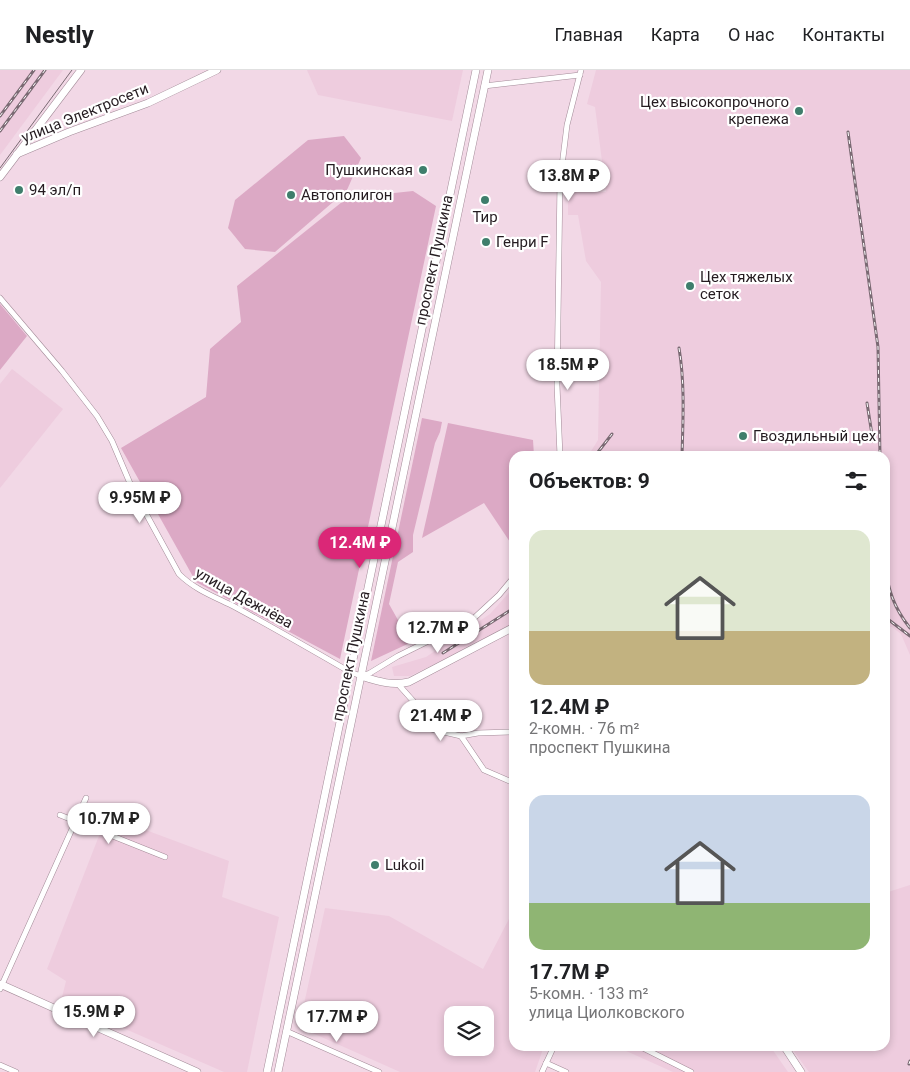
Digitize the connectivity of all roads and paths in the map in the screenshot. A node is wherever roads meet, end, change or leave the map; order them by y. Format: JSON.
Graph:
{"nodes":[{"id":1,"x":81,"y":70,"type":"edge"},
{"id":2,"x":217,"y":70,"type":"edge"},
{"id":3,"x":476,"y":70,"type":"edge"},
{"id":4,"x":488,"y":70,"type":"edge"},
{"id":5,"x":581,"y":72,"type":"edge"},
{"id":6,"x":484,"y":86,"type":"junction"},
{"id":7,"x":17,"y":154,"type":"junction"},
{"id":8,"x":0,"y":177,"type":"edge"},
{"id":9,"x":446,"y":209,"type":"junction"},
{"id":10,"x":458,"y":212,"type":"junction"},
{"id":11,"x":0,"y":298,"type":"edge"},
{"id":12,"x":560,"y":451,"type":"edge"},
{"id":13,"x":509,"y":584,"type":"edge"},
{"id":14,"x":509,"y":630,"type":"edge"},
{"id":15,"x":350,"y":672,"type":"junction"},
{"id":16,"x":361,"y":676,"type":"junction"},
{"id":17,"x":398,"y":684,"type":"junction"},
{"id":18,"x":509,"y":732,"type":"edge"},
{"id":19,"x":461,"y":736,"type":"junction"},
{"id":20,"x":509,"y":781,"type":"edge"},
{"id":21,"x":86,"y":798,"type":"dead end"},
{"id":22,"x":60,"y":814,"type":"dead end"},
{"id":23,"x":76,"y":822,"type":"junction"},
{"id":24,"x":165,"y":857,"type":"dead end"},
{"id":25,"x":1,"y":986,"type":"edge"},
{"id":26,"x":286,"y":1031,"type":"junction"},
{"id":27,"x":552,"y":1051,"type":"edge"},
{"id":28,"x":649,"y":1051,"type":"edge"},
{"id":29,"x":787,"y":1051,"type":"edge"},
{"id":30,"x":546,"y":1063,"type":"junction"},
{"id":31,"x":0,"y":1065,"type":"edge"},
{"id":32,"x":16,"y":1072,"type":"edge"},
{"id":33,"x":197,"y":1072,"type":"edge"},
{"id":34,"x":267,"y":1072,"type":"edge"},
{"id":35,"x":278,"y":1072,"type":"edge"},
{"id":36,"x":379,"y":1072,"type":"edge"},
{"id":37,"x":542,"y":1072,"type":"edge"},
{"id":38,"x":566,"y":1072,"type":"edge"},
{"id":39,"x":691,"y":1072,"type":"edge"},
{"id":40,"x":801,"y":1072,"type":"edge"}],
"edges":[{"from":1,"to":7,"type":"main road"},
{"from":2,"to":7,"type":"main road","name":"улица Электросети"},
{"from":3,"to":9,"type":"main road","name":"проспект Пушкина"},
{"from":4,"to":6,"type":"main road","name":"проспект Пушкина"},
{"from":5,"to":6,"type":"street"},
{"from":5,"to":12,"type":"street"},
{"from":6,"to":10,"type":"main road","name":"проспект Пушкина"},
{"from":7,"to":8,"type":"main road"},
{"from":9,"to":10,"type":"main road"},
{"from":9,"to":15,"type":"main road","name":"проспект Пушкина"},
{"from":10,"to":16,"type":"main road","name":"проспект Пушкина"},
{"from":11,"to":15,"type":"street","name":"улица Дежнёва"},
{"from":13,"to":16,"type":"street"},
{"from":14,"to":17,"type":"main road"},
{"from":15,"to":16,"type":"street","name":"улица Дежнёва"},
{"from":15,"to":34,"type":"main road","name":"проспект Пушкина"},
{"from":16,"to":17,"type":"main road"},
{"from":16,"to":26,"type":"main road","name":"проспект Пушкина"},
{"from":17,"to":19,"type":"street"},
{"from":18,"to":19,"type":"street"},
{"from":19,"to":20,"type":"street"},
{"from":21,"to":23,"type":"street"},
{"from":22,"to":23,"type":"street"},
{"from":23,"to":24,"type":"street"},
{"from":23,"to":25,"type":"street"},
{"from":25,"to":33,"type":"main road"},
{"from":26,"to":35,"type":"main road","name":"проспект Пушкина"},
{"from":26,"to":36,"type":"street"},
{"from":27,"to":30,"type":"street"},
{"from":28,"to":39,"type":"street"},
{"from":29,"to":40,"type":"main road"},
{"from":30,"to":37,"type":"street"},
{"from":30,"to":38,"type":"street"},
{"from":31,"to":32,"type":"street"}]}
